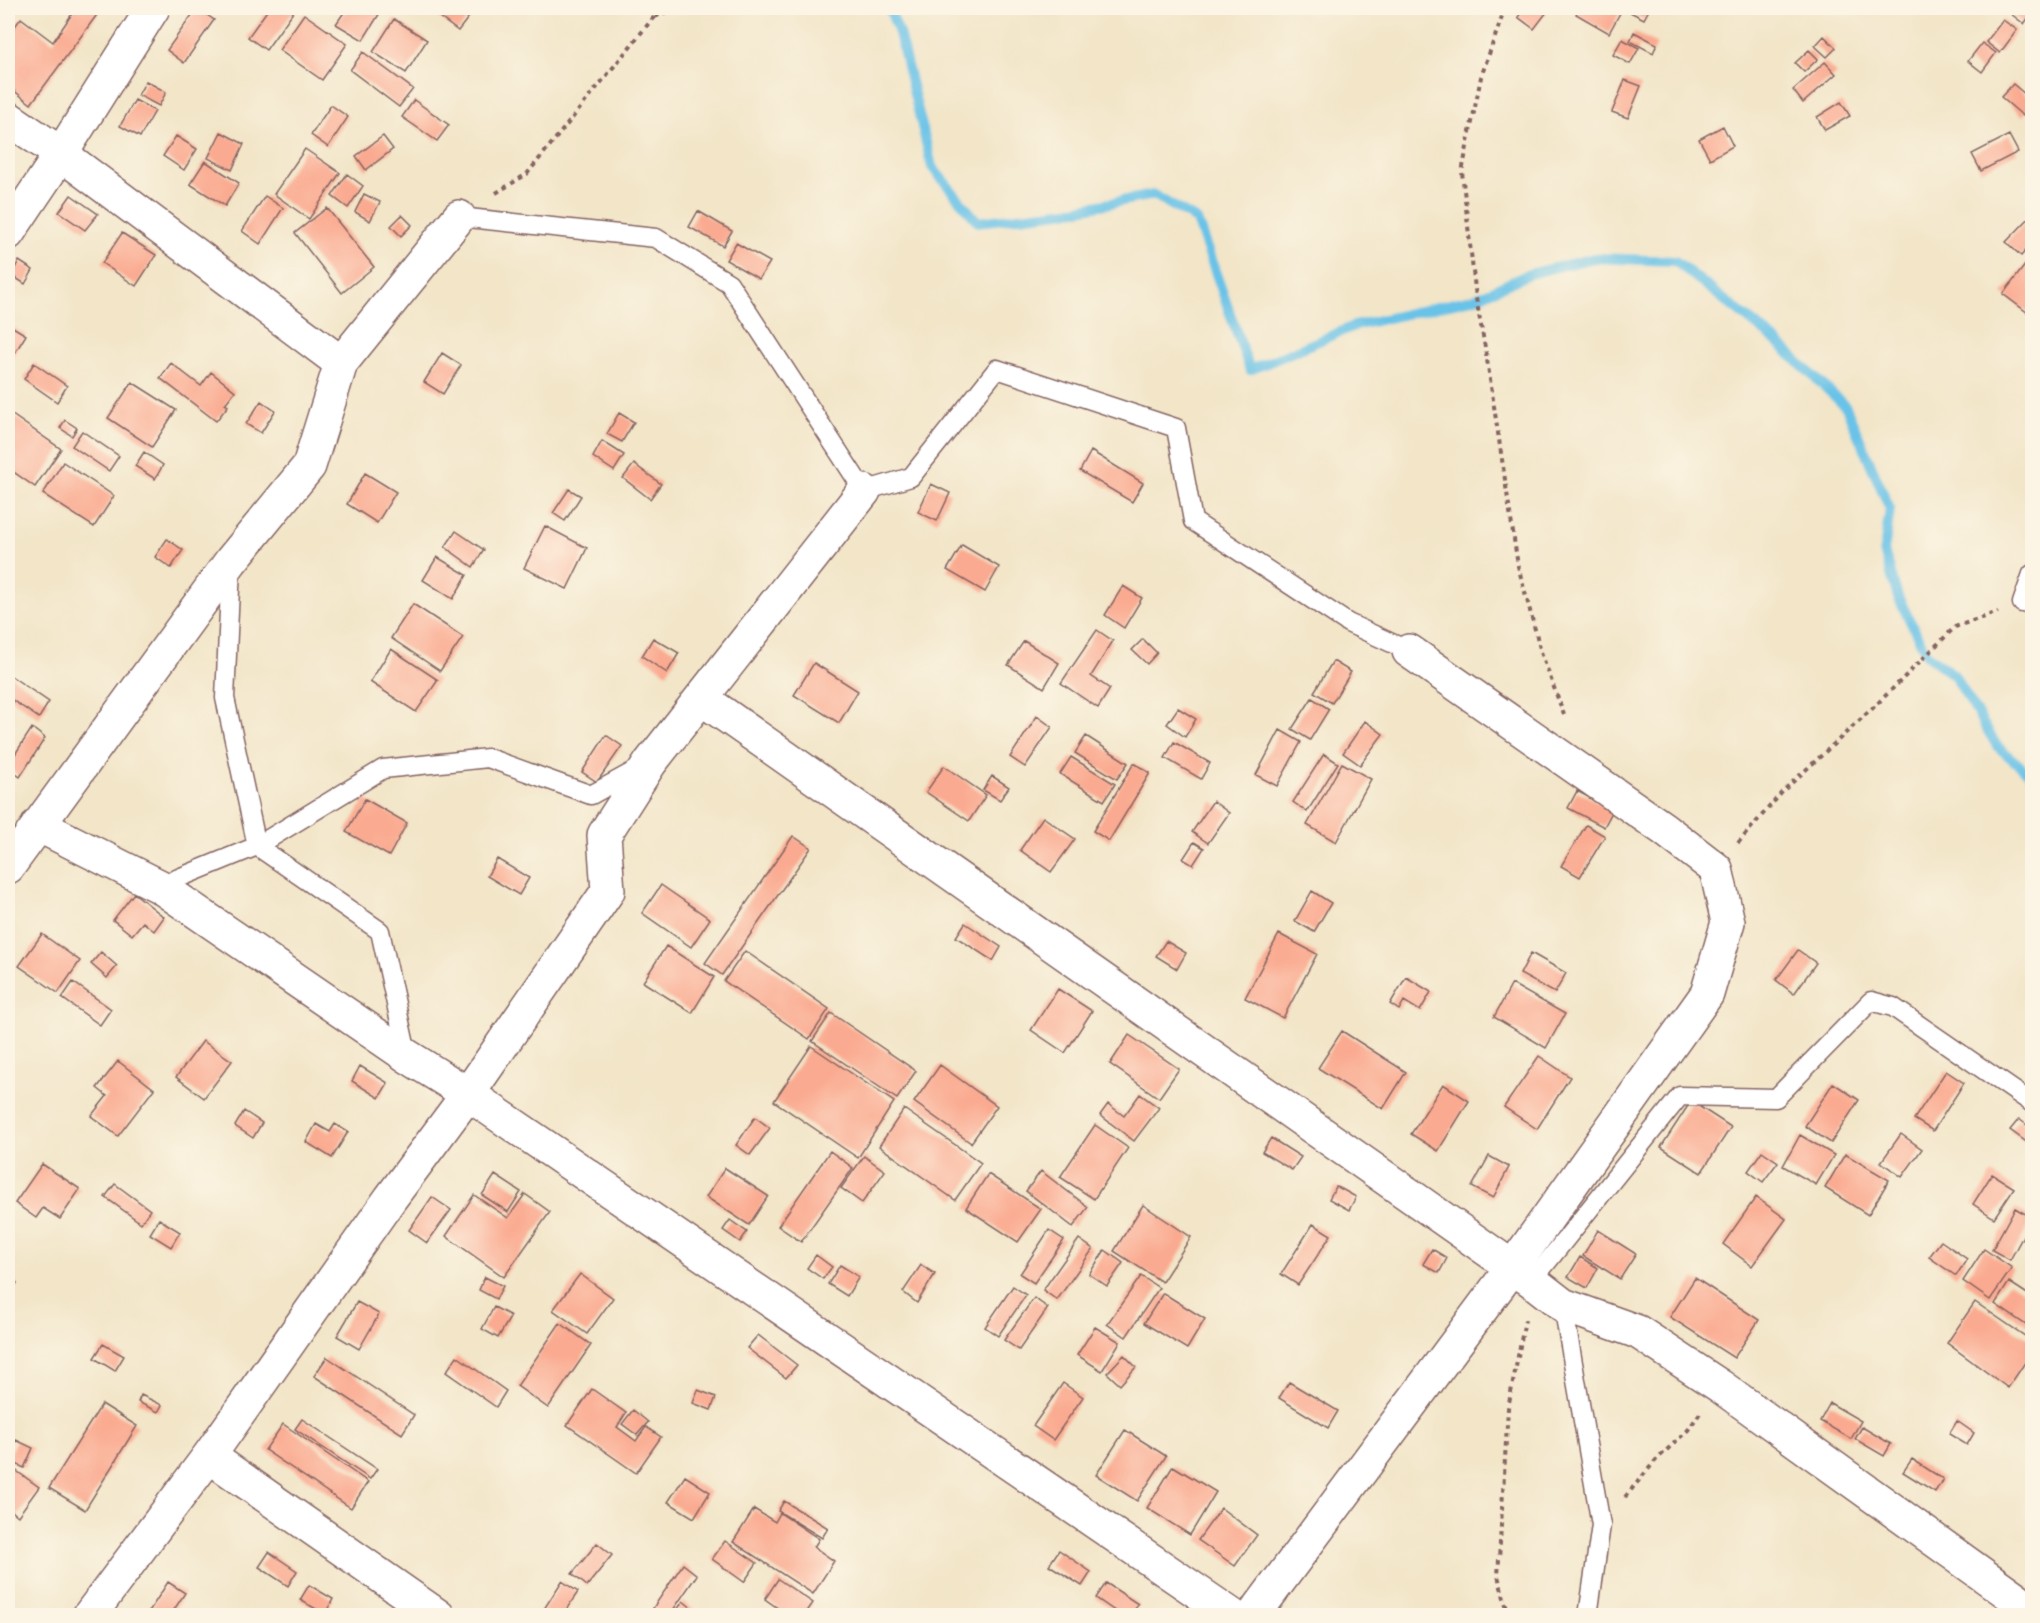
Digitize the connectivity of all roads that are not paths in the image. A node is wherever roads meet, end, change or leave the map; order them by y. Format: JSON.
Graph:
{"nodes":[{"id":1,"x":153,"y":8,"type":"edge"},
{"id":2,"x":8,"y":118,"type":"edge"},
{"id":3,"x":61,"y":154,"type":"junction"},
{"id":4,"x":459,"y":217,"type":"joint"},
{"id":5,"x":8,"y":233,"type":"edge"},
{"id":6,"x":341,"y":363,"type":"junction"},
{"id":7,"x":864,"y":491,"type":"junction"},
{"id":8,"x":231,"y":561,"type":"junction"},
{"id":9,"x":2032,"y":574,"type":"edge"},
{"id":10,"x":2027,"y":604,"type":"edge"},
{"id":11,"x":1410,"y":651,"type":"joint"},
{"id":12,"x":701,"y":698,"type":"junction"},
{"id":13,"x":650,"y":763,"type":"junction"},
{"id":14,"x":38,"y":825,"type":"junction"},
{"id":15,"x":257,"y":846,"type":"junction"},
{"id":16,"x":8,"y":867,"type":"edge"},
{"id":17,"x":159,"y":886,"type":"junction"},
{"id":18,"x":407,"y":1056,"type":"junction"},
{"id":19,"x":468,"y":1094,"type":"junction"},
{"id":20,"x":2032,"y":1103,"type":"edge"},
{"id":21,"x":1522,"y":1275,"type":"junction"},
{"id":22,"x":1563,"y":1305,"type":"junction"},
{"id":23,"x":209,"y":1456,"type":"junction"},
{"id":24,"x":2032,"y":1610,"type":"edge"},
{"id":25,"x":89,"y":1616,"type":"edge"},
{"id":26,"x":438,"y":1616,"type":"edge"},
{"id":27,"x":1233,"y":1616,"type":"edge"},
{"id":28,"x":1253,"y":1616,"type":"edge"},
{"id":29,"x":1588,"y":1616,"type":"edge"}],
"edges":[{"from":1,"to":3,"type":"street"},
{"from":2,"to":3,"type":"street"},
{"from":3,"to":5,"type":"street"},
{"from":3,"to":6,"type":"street"},
{"from":4,"to":6,"type":"street"},
{"from":4,"to":7,"type":"lane"},
{"from":6,"to":8,"type":"street"},
{"from":7,"to":11,"type":"lane"},
{"from":7,"to":12,"type":"street"},
{"from":8,"to":14,"type":"street"},
{"from":8,"to":15,"type":"lane"},
{"from":9,"to":10,"type":"lane"},
{"from":11,"to":21,"type":"street"},
{"from":12,"to":13,"type":"street"},
{"from":12,"to":21,"type":"street"},
{"from":13,"to":15,"type":"lane"},
{"from":13,"to":19,"type":"street"},
{"from":14,"to":16,"type":"street"},
{"from":14,"to":17,"type":"street"},
{"from":15,"to":17,"type":"lane"},
{"from":15,"to":18,"type":"lane"},
{"from":17,"to":18,"type":"street"},
{"from":18,"to":19,"type":"street"},
{"from":19,"to":23,"type":"street"},
{"from":19,"to":27,"type":"street"},
{"from":20,"to":21,"type":"lane"},
{"from":21,"to":22,"type":"street"},
{"from":21,"to":28,"type":"street"},
{"from":22,"to":24,"type":"street"},
{"from":22,"to":29,"type":"lane"},
{"from":23,"to":25,"type":"street"},
{"from":23,"to":26,"type":"street"}]}
